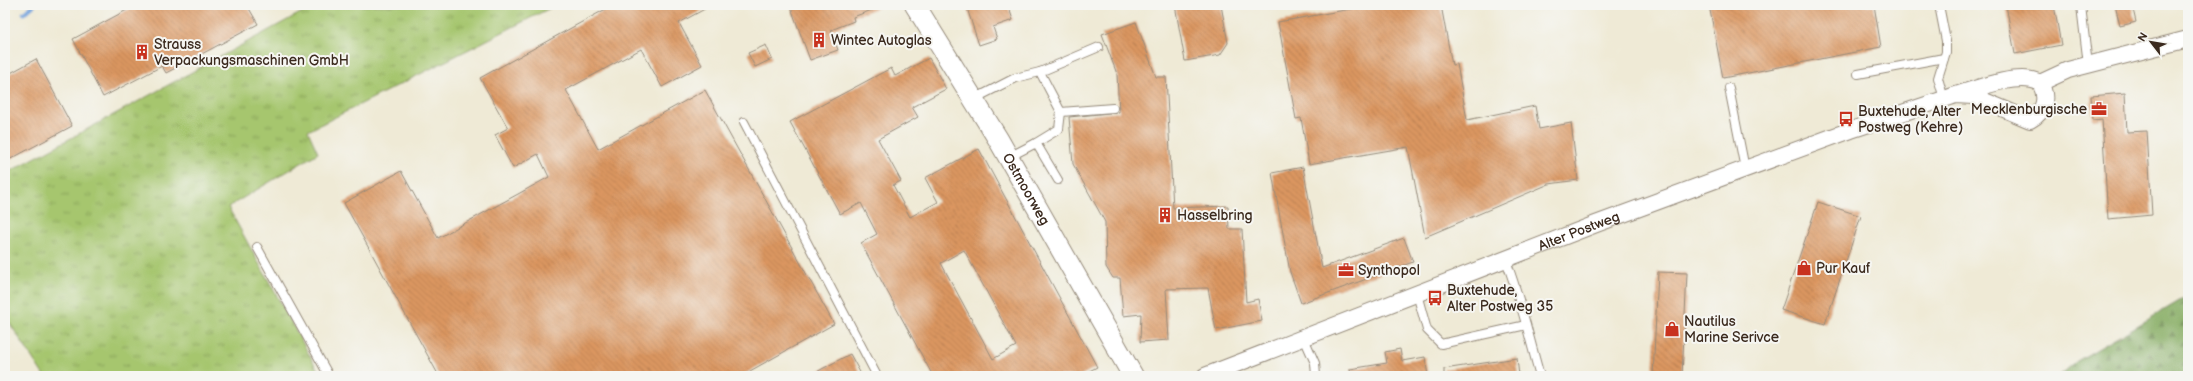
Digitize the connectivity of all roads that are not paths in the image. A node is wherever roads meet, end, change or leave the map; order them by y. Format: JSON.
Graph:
{"nodes":[{"id":1,"x":915,"y":5,"type":"edge"},
{"id":2,"x":1939,"y":5,"type":"edge"},
{"id":3,"x":2081,"y":6,"type":"edge"},
{"id":4,"x":2188,"y":39,"type":"edge"},
{"id":5,"x":1099,"y":47,"type":"dead end"},
{"id":6,"x":1944,"y":58,"type":"junction"},
{"id":7,"x":2088,"y":65,"type":"junction"},
{"id":8,"x":1040,"y":72,"type":"junction"},
{"id":9,"x":1858,"y":74,"type":"dead end"},
{"id":10,"x":2040,"y":83,"type":"junction"},
{"id":11,"x":1730,"y":88,"type":"dead end"},
{"id":12,"x":1950,"y":97,"type":"junction"},
{"id":13,"x":974,"y":99,"type":"junction"},
{"id":14,"x":1113,"y":108,"type":"dead end"},
{"id":15,"x":1061,"y":112,"type":"junction"},
{"id":16,"x":744,"y":122,"type":"dead end"},
{"id":17,"x":1036,"y":142,"type":"junction"},
{"id":18,"x":1009,"y":158,"type":"junction"},
{"id":19,"x":1745,"y":169,"type":"junction"},
{"id":20,"x":1058,"y":180,"type":"dead end"},
{"id":21,"x":257,"y":247,"type":"dead end"},
{"id":22,"x":1505,"y":258,"type":"junction"},
{"id":23,"x":1417,"y":294,"type":"junction"},
{"id":24,"x":1526,"y":325,"type":"junction"},
{"id":25,"x":1303,"y":336,"type":"junction"},
{"id":26,"x":329,"y":376,"type":"edge"},
{"id":27,"x":877,"y":376,"type":"edge"},
{"id":28,"x":1133,"y":376,"type":"edge"},
{"id":29,"x":1204,"y":376,"type":"edge"},
{"id":30,"x":1316,"y":376,"type":"edge"},
{"id":31,"x":1540,"y":376,"type":"edge"}],
"edges":[{"from":1,"to":13,"type":"street","name":"Ostmoorweg"},
{"from":2,"to":6,"type":"lane"},
{"from":3,"to":7,"type":"lane"},
{"from":4,"to":7,"type":"street"},
{"from":5,"to":8,"type":"lane"},
{"from":6,"to":9,"type":"lane"},
{"from":6,"to":12,"type":"lane"},
{"from":7,"to":10,"type":"street"},
{"from":8,"to":13,"type":"lane"},
{"from":8,"to":15,"type":"lane"},
{"from":10,"to":12,"type":"street","name":"Alter Postweg"},
{"from":10,"to":12,"type":"street","name":"Alter Postweg"},
{"from":11,"to":19,"type":"lane"},
{"from":12,"to":19,"type":"street","name":"Alter Postweg"},
{"from":13,"to":18,"type":"street","name":"Ostmoorweg"},
{"from":14,"to":15,"type":"lane"},
{"from":15,"to":17,"type":"lane"},
{"from":16,"to":27,"type":"lane"},
{"from":17,"to":18,"type":"lane"},
{"from":17,"to":20,"type":"lane"},
{"from":18,"to":28,"type":"street","name":"Ostmoorweg"},
{"from":19,"to":22,"type":"street","name":"Alter Postweg"},
{"from":21,"to":26,"type":"lane"},
{"from":22,"to":23,"type":"street","name":"Alter Postweg"},
{"from":22,"to":24,"type":"lane"},
{"from":23,"to":24,"type":"lane"},
{"from":23,"to":25,"type":"street","name":"Alter Postweg"},
{"from":24,"to":31,"type":"lane"},
{"from":25,"to":29,"type":"street","name":"Alter Postweg"},
{"from":25,"to":30,"type":"lane"}]}
